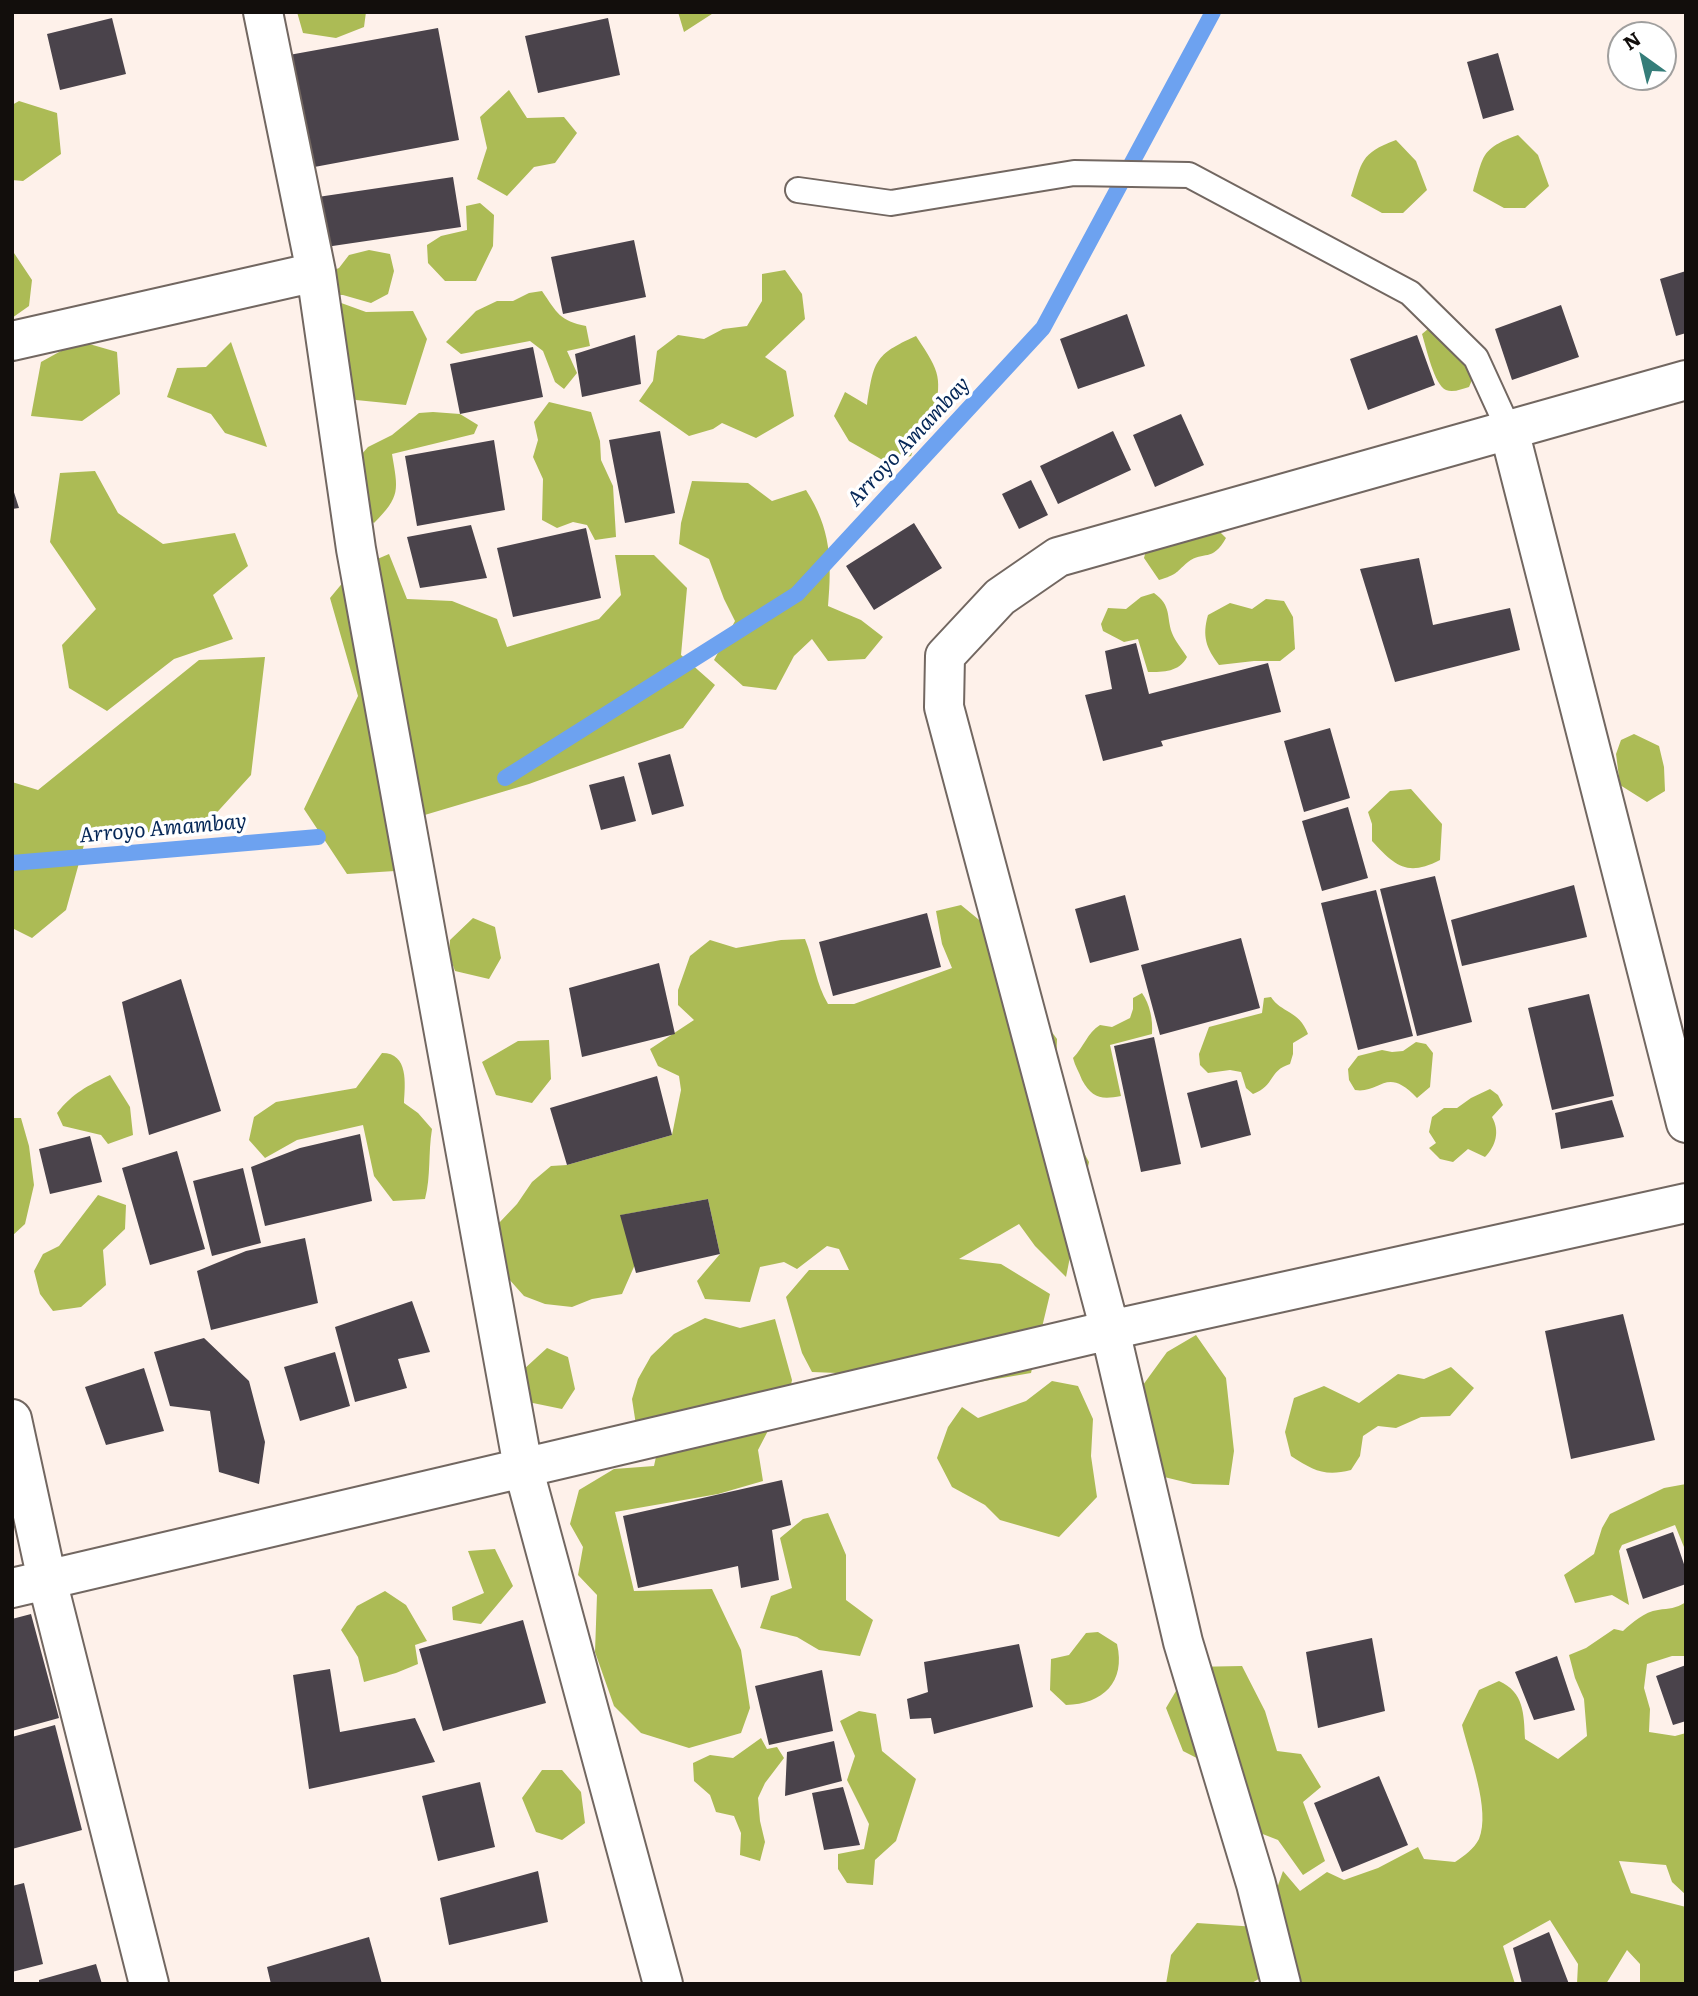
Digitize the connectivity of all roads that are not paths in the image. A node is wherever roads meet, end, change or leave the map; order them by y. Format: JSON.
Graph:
{"nodes":[{"id":1,"x":263,"y":12,"type":"edge"},
{"id":2,"x":798,"y":190,"type":"dead end"},
{"id":3,"x":316,"y":272,"type":"junction"},
{"id":4,"x":12,"y":341,"type":"edge"},
{"id":5,"x":1686,"y":380,"type":"edge"},
{"id":6,"x":1509,"y":430,"type":"junction"},
{"id":7,"x":1686,"y":1123,"type":"edge"},
{"id":8,"x":1686,"y":1203,"type":"edge"},
{"id":9,"x":1110,"y":1330,"type":"junction"},
{"id":10,"x":12,"y":1419,"type":"edge"},
{"id":11,"x":523,"y":1467,"type":"junction"},
{"id":12,"x":30,"y":1584,"type":"edge"},
{"id":13,"x":149,"y":1984,"type":"edge"},
{"id":14,"x":663,"y":1984,"type":"edge"},
{"id":15,"x":1281,"y":1984,"type":"edge"}],
"edges":[{"from":1,"to":3,"type":"street"},
{"from":2,"to":6,"type":"lane"},
{"from":3,"to":4,"type":"street"},
{"from":3,"to":11,"type":"street"},
{"from":5,"to":6,"type":"street"},
{"from":6,"to":7,"type":"street"},
{"from":6,"to":9,"type":"street"},
{"from":8,"to":9,"type":"street"},
{"from":9,"to":11,"type":"street"},
{"from":9,"to":15,"type":"street"},
{"from":10,"to":12,"type":"street"},
{"from":11,"to":12,"type":"street"},
{"from":11,"to":14,"type":"street"},
{"from":12,"to":13,"type":"street"}]}
